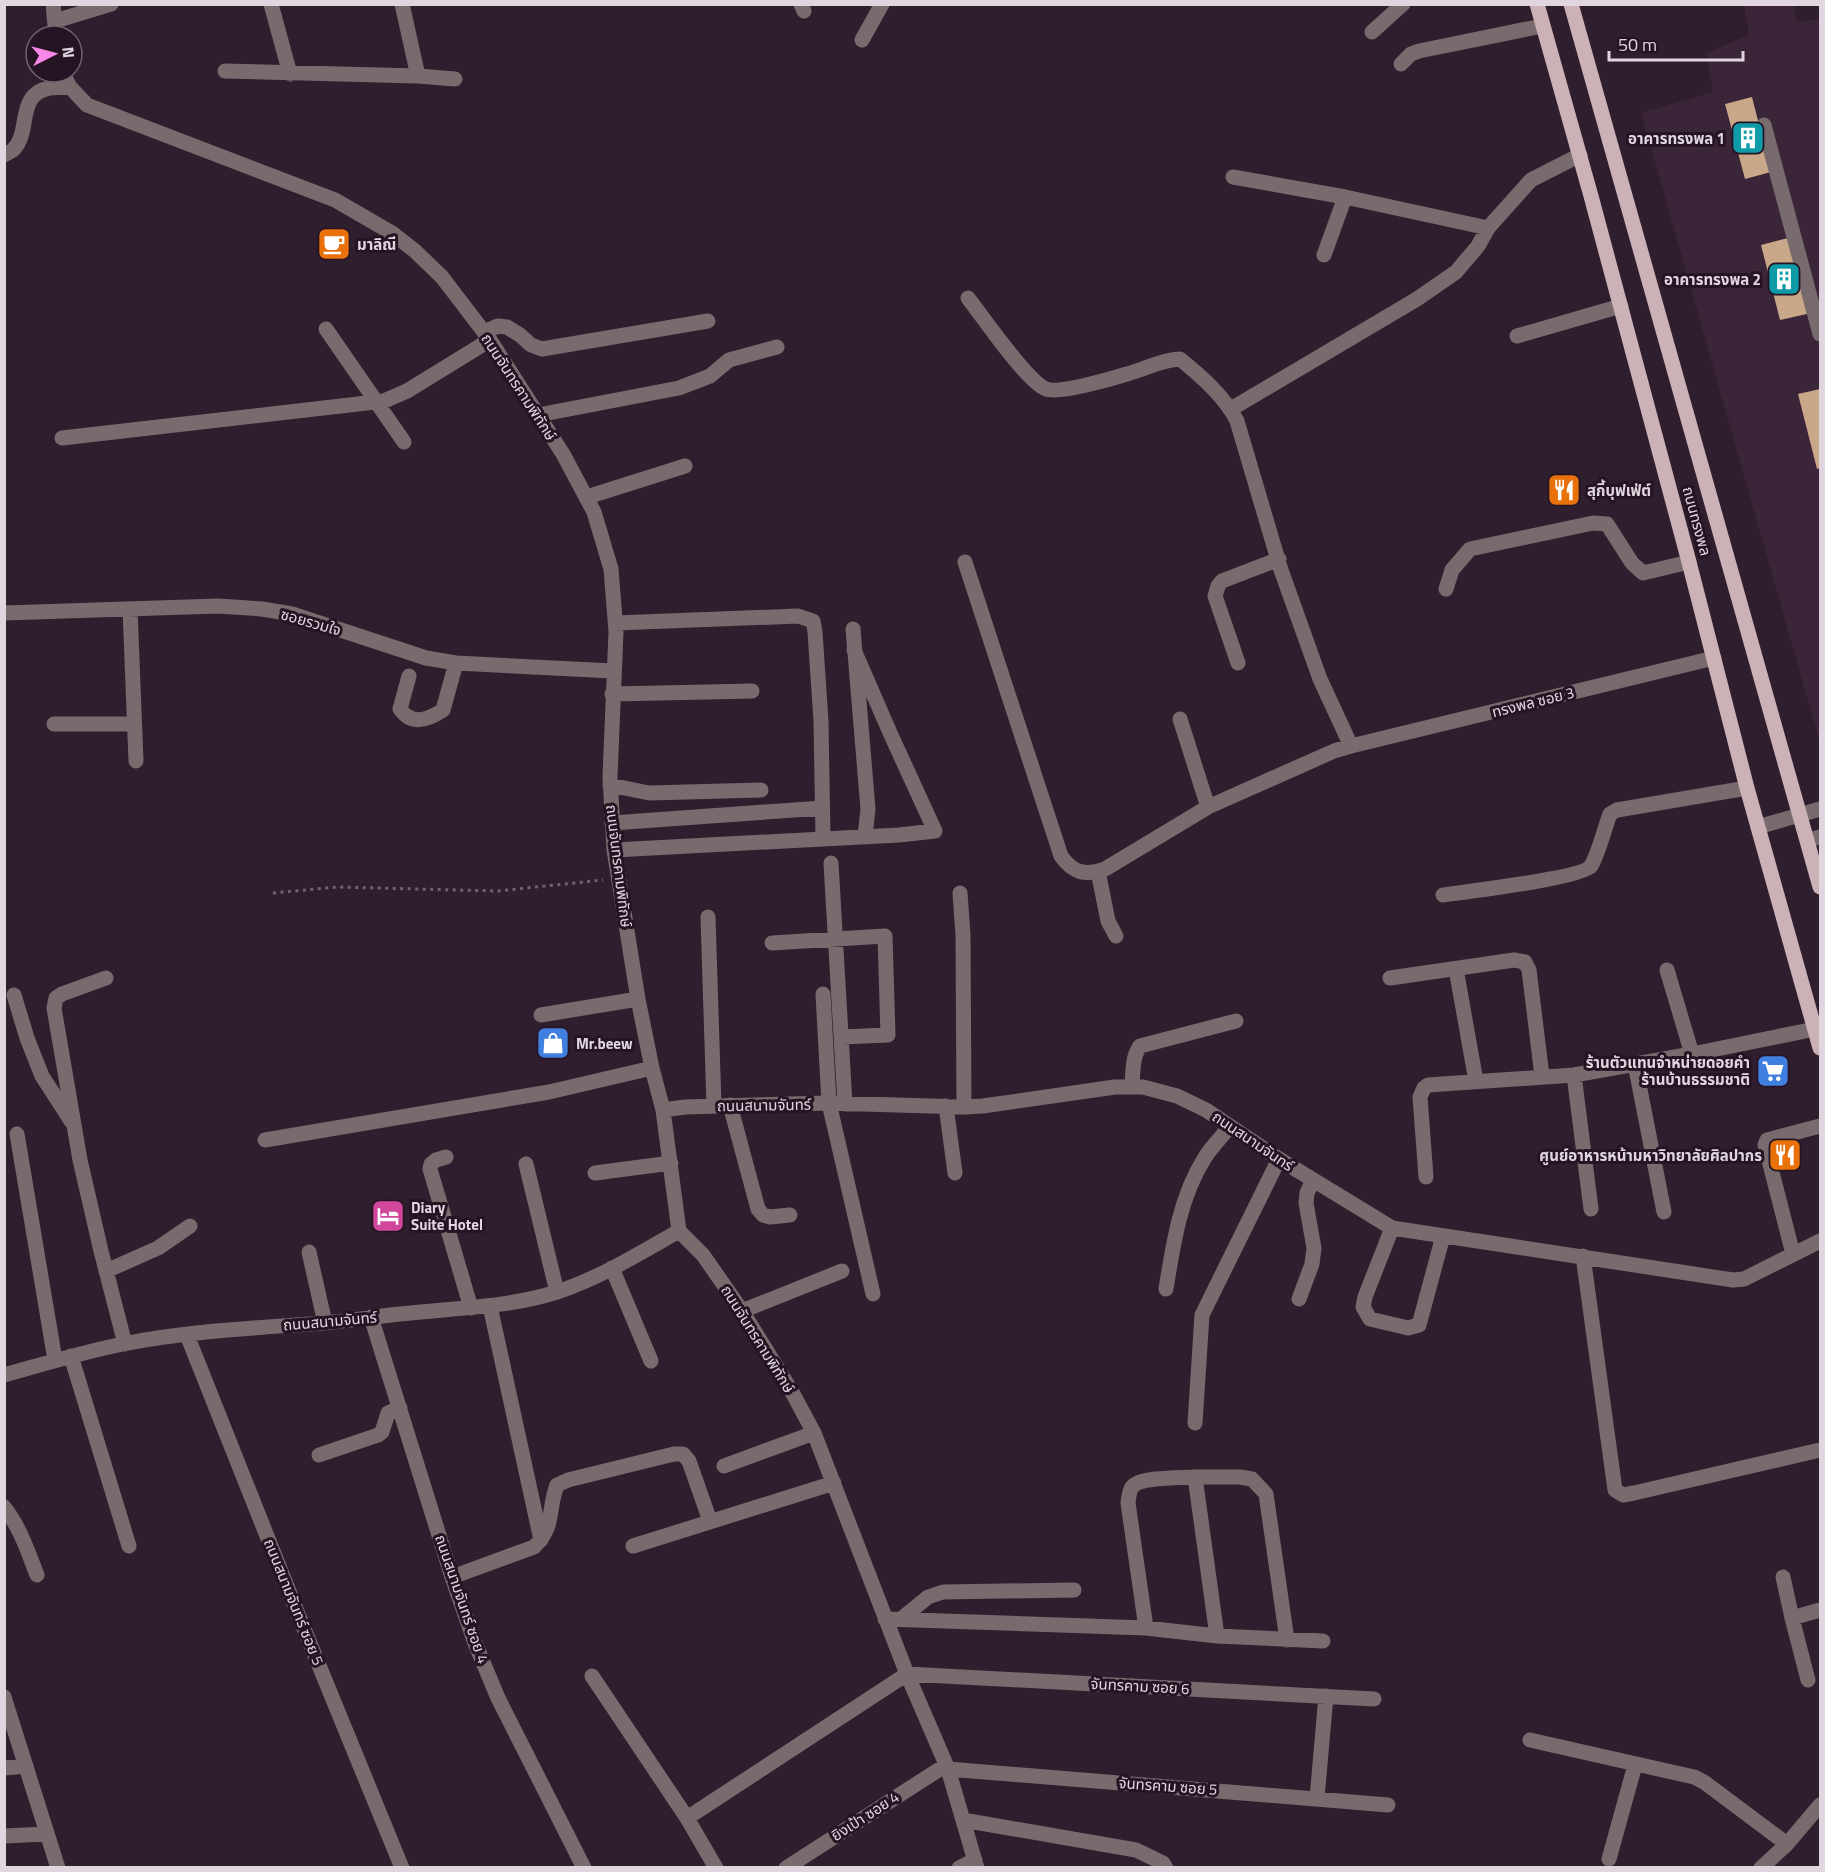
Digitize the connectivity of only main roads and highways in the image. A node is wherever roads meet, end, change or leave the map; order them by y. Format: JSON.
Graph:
{"nodes":[{"id":1,"x":1537,"y":4,"type":"edge"},
{"id":2,"x":1571,"y":4,"type":"edge"},
{"id":3,"x":1814,"y":839,"type":"edge"},
{"id":4,"x":1821,"y":887,"type":"edge"},
{"id":5,"x":1821,"y":1048,"type":"edge"}],
"edges":[{"from":1,"to":5,"type":"main road","name":"ถนนทรงพล"},
{"from":2,"to":3,"type":"main road","name":"ถนนทรงพล"},
{"from":3,"to":4,"type":"main road","name":"ถนนทรงพล"}]}
